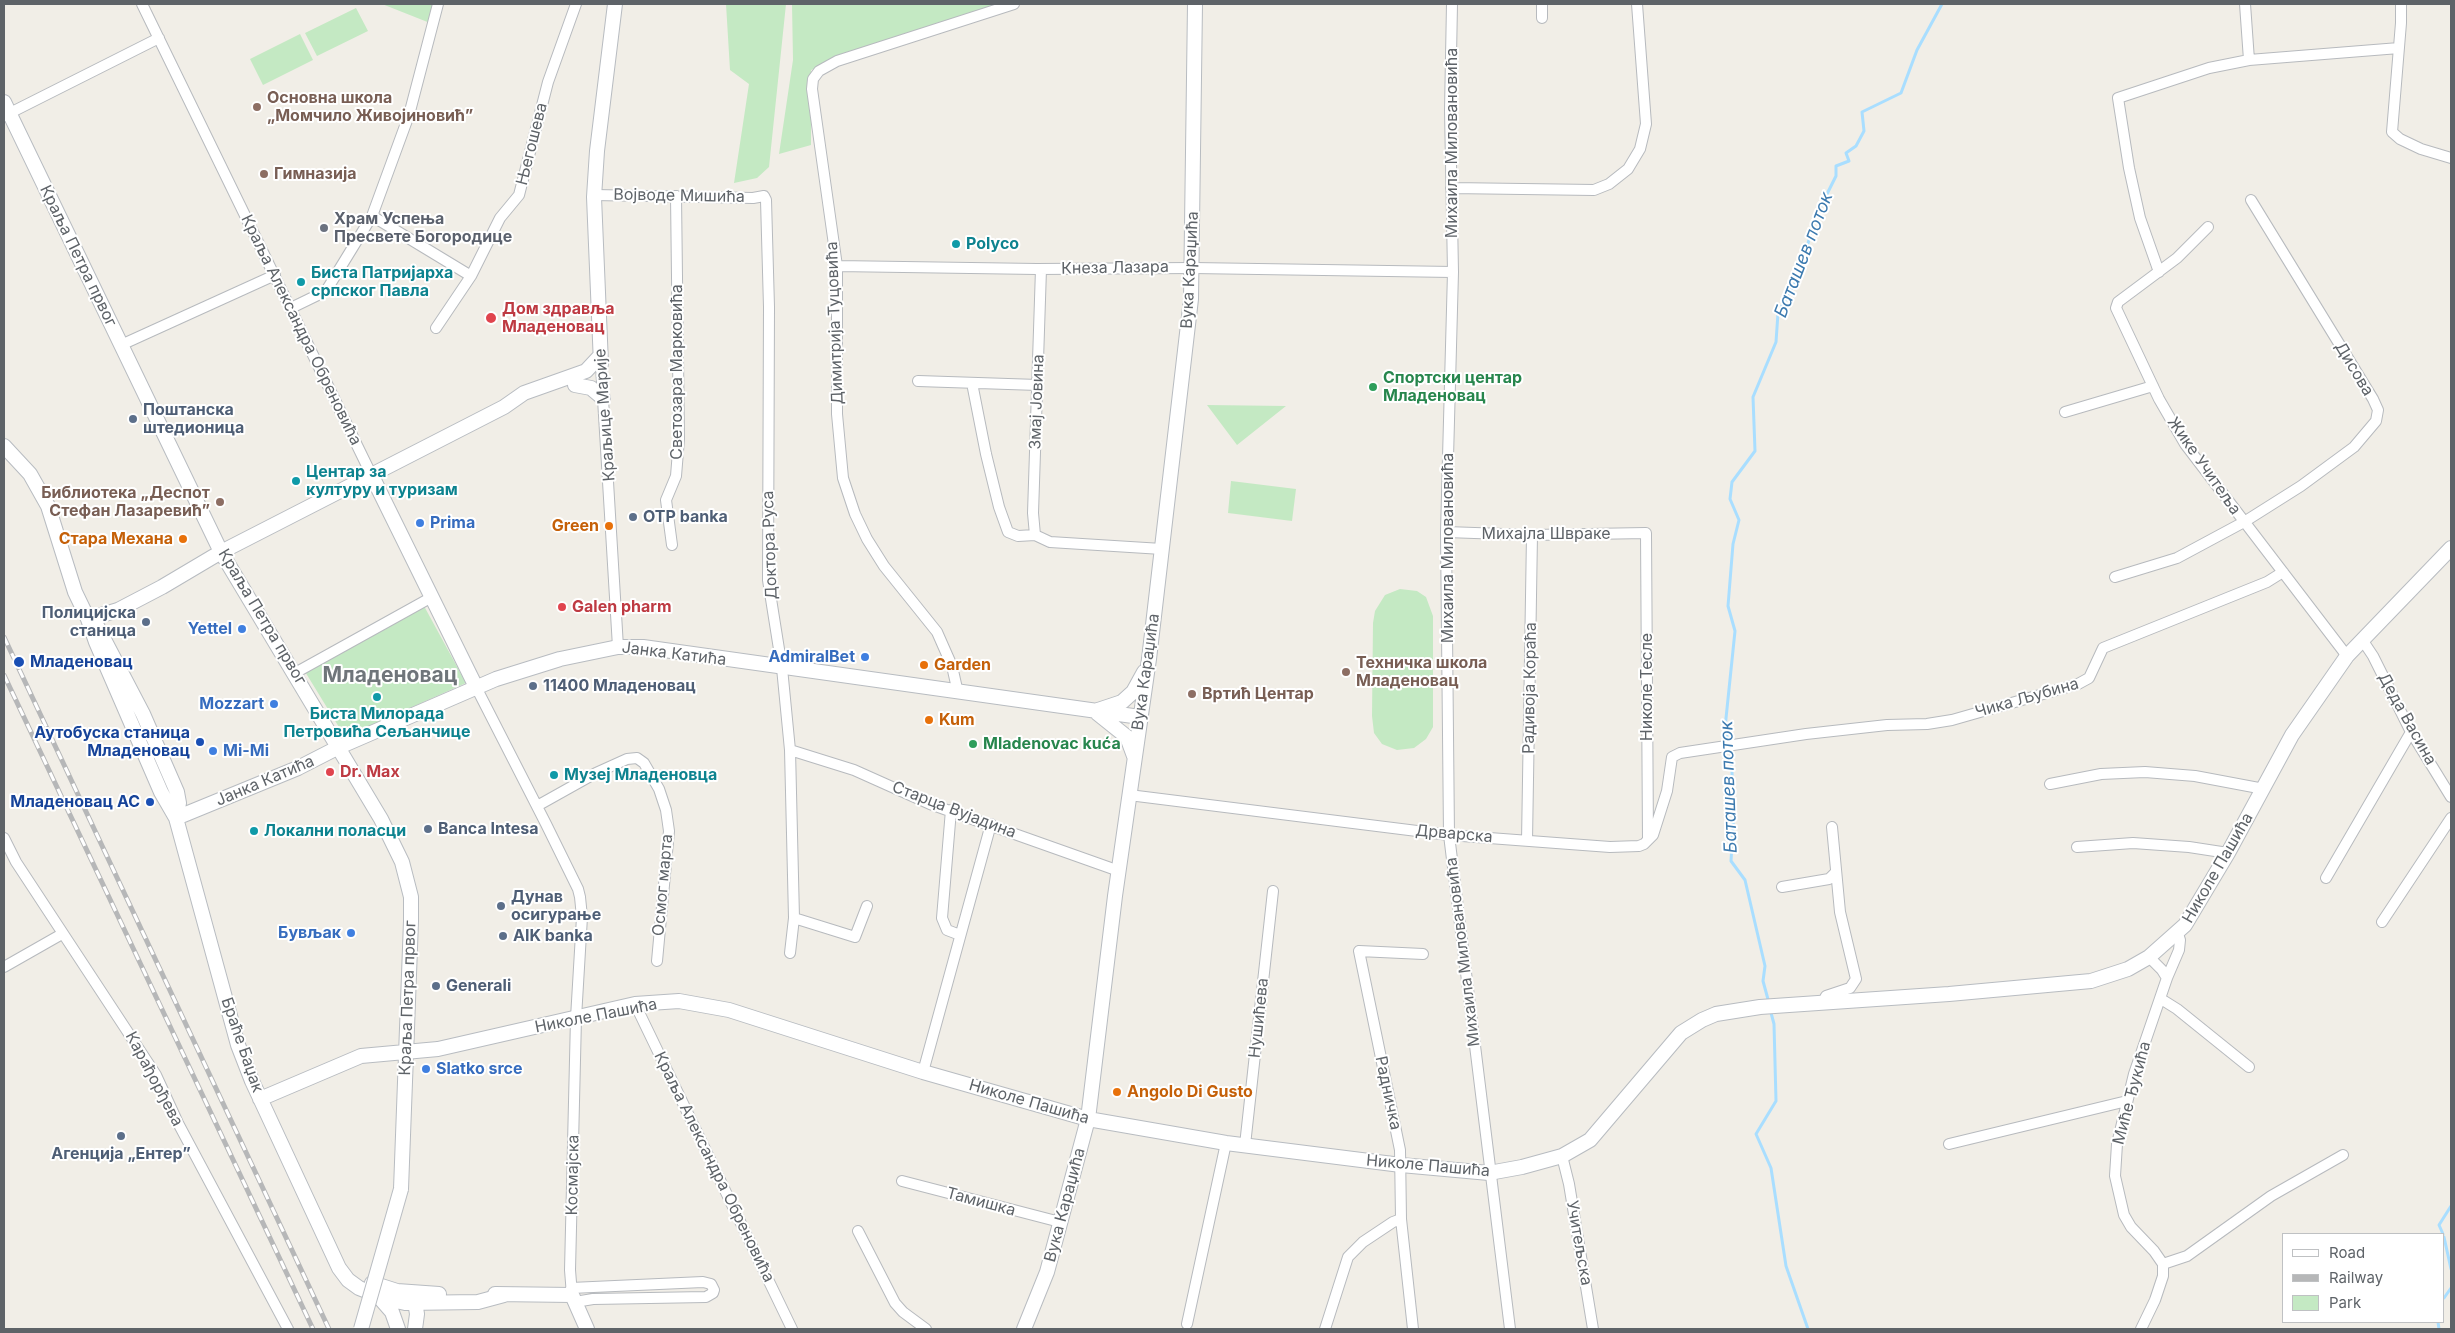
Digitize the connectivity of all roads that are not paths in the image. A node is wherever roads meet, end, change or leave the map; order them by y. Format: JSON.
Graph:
{"nodes":[{"id":1,"x":142,"y":4,"type":"edge"},
{"id":2,"x":438,"y":4,"type":"edge"},
{"id":3,"x":576,"y":4,"type":"edge"},
{"id":4,"x":615,"y":4,"type":"edge"},
{"id":5,"x":1014,"y":4,"type":"edge"},
{"id":6,"x":1195,"y":4,"type":"edge"},
{"id":7,"x":1452,"y":4,"type":"edge"},
{"id":8,"x":1542,"y":4,"type":"edge"},
{"id":9,"x":1637,"y":4,"type":"edge"},
{"id":10,"x":2245,"y":4,"type":"edge"},
{"id":11,"x":2401,"y":4,"type":"edge"},
{"id":12,"x":1542,"y":18,"type":"dead end"},
{"id":13,"x":159,"y":38,"type":"junction"},
{"id":14,"x":2399,"y":48,"type":"junction"},
{"id":15,"x":2249,"y":60,"type":"junction"},
{"id":16,"x":6,"y":111,"type":"edge"},
{"id":17,"x":2451,"y":158,"type":"edge"},
{"id":18,"x":1451,"y":188,"type":"junction"},
{"id":19,"x":594,"y":195,"type":"junction"},
{"id":20,"x":676,"y":196,"type":"junction"},
{"id":21,"x":764,"y":196,"type":"joint"},
{"id":22,"x":2252,"y":200,"type":"dead end"},
{"id":23,"x":372,"y":216,"type":"junction"},
{"id":24,"x":2208,"y":227,"type":"dead end"},
{"id":25,"x":837,"y":266,"type":"junction"},
{"id":26,"x":1193,"y":268,"type":"junction"},
{"id":27,"x":1041,"y":269,"type":"junction"},
{"id":28,"x":1453,"y":272,"type":"junction"},
{"id":29,"x":2159,"y":272,"type":"junction"},
{"id":30,"x":275,"y":274,"type":"junction"},
{"id":31,"x":471,"y":276,"type":"junction"},
{"id":32,"x":291,"y":308,"type":"junction"},
{"id":33,"x":436,"y":328,"type":"dead end"},
{"id":34,"x":121,"y":345,"type":"junction"},
{"id":35,"x":601,"y":361,"type":"junction"},
{"id":36,"x":918,"y":381,"type":"dead end"},
{"id":37,"x":972,"y":383,"type":"junction"},
{"id":38,"x":575,"y":385,"type":"junction"},
{"id":39,"x":1038,"y":385,"type":"junction"},
{"id":40,"x":2153,"y":386,"type":"junction"},
{"id":41,"x":603,"y":398,"type":"junction"},
{"id":42,"x":504,"y":407,"type":"junction"},
{"id":43,"x":2064,"y":412,"type":"dead end"},
{"id":44,"x":4,"y":446,"type":"edge"},
{"id":45,"x":371,"y":474,"type":"junction"},
{"id":46,"x":2244,"y":522,"type":"junction"},
{"id":47,"x":1446,"y":532,"type":"junction"},
{"id":48,"x":1646,"y":534,"type":"joint"},
{"id":49,"x":1035,"y":535,"type":"junction"},
{"id":50,"x":1532,"y":535,"type":"junction"},
{"id":51,"x":672,"y":545,"type":"dead end"},
{"id":52,"x":1162,"y":548,"type":"junction"},
{"id":53,"x":2451,"y":548,"type":"edge"},
{"id":54,"x":221,"y":552,"type":"junction"},
{"id":55,"x":2284,"y":572,"type":"junction"},
{"id":56,"x":2115,"y":577,"type":"dead end"},
{"id":57,"x":432,"y":597,"type":"junction"},
{"id":58,"x":88,"y":619,"type":"junction"},
{"id":59,"x":2363,"y":641,"type":"junction"},
{"id":60,"x":618,"y":647,"type":"junction"},
{"id":61,"x":2347,"y":656,"type":"junction"},
{"id":62,"x":1149,"y":660,"type":"junction"},
{"id":63,"x":782,"y":668,"type":"junction"},
{"id":64,"x":295,"y":673,"type":"junction"},
{"id":65,"x":476,"y":686,"type":"junction"},
{"id":66,"x":958,"y":693,"type":"junction"},
{"id":67,"x":1094,"y":711,"type":"junction"},
{"id":68,"x":1140,"y":717,"type":"junction"},
{"id":69,"x":2411,"y":732,"type":"junction"},
{"id":70,"x":339,"y":748,"type":"junction"},
{"id":71,"x":790,"y":750,"type":"junction"},
{"id":72,"x":1135,"y":758,"type":"junction"},
{"id":73,"x":2050,"y":784,"type":"dead end"},
{"id":74,"x":2264,"y":789,"type":"junction"},
{"id":75,"x":1130,"y":795,"type":"junction"},
{"id":76,"x":2451,"y":797,"type":"edge"},
{"id":77,"x":537,"y":806,"type":"junction"},
{"id":78,"x":951,"y":810,"type":"junction"},
{"id":79,"x":176,"y":818,"type":"junction"},
{"id":80,"x":2451,"y":818,"type":"edge"},
{"id":81,"x":991,"y":824,"type":"junction"},
{"id":82,"x":1832,"y":826,"type":"dead end"},
{"id":83,"x":1449,"y":835,"type":"junction"},
{"id":84,"x":4,"y":838,"type":"edge"},
{"id":85,"x":1648,"y":840,"type":"junction"},
{"id":86,"x":1527,"y":841,"type":"junction"},
{"id":87,"x":2077,"y":847,"type":"dead end"},
{"id":88,"x":2228,"y":853,"type":"junction"},
{"id":89,"x":1119,"y":871,"type":"junction"},
{"id":90,"x":1836,"y":873,"type":"junction"},
{"id":91,"x":2326,"y":878,"type":"dead end"},
{"id":92,"x":1782,"y":887,"type":"dead end"},
{"id":93,"x":1273,"y":891,"type":"dead end"},
{"id":94,"x":867,"y":906,"type":"dead end"},
{"id":95,"x":794,"y":918,"type":"junction"},
{"id":96,"x":2382,"y":922,"type":"dead end"},
{"id":97,"x":62,"y":934,"type":"junction"},
{"id":98,"x":2178,"y":934,"type":"junction"},
{"id":99,"x":960,"y":935,"type":"junction"},
{"id":100,"x":790,"y":953,"type":"dead end"},
{"id":101,"x":1423,"y":954,"type":"dead end"},
{"id":102,"x":2149,"y":957,"type":"junction"},
{"id":103,"x":657,"y":961,"type":"dead end"},
{"id":104,"x":4,"y":967,"type":"edge"},
{"id":105,"x":2167,"y":978,"type":"junction"},
{"id":106,"x":2161,"y":999,"type":"junction"},
{"id":107,"x":635,"y":1004,"type":"junction"},
{"id":108,"x":1822,"y":1004,"type":"junction"},
{"id":109,"x":576,"y":1018,"type":"junction"},
{"id":110,"x":406,"y":1052,"type":"junction"},
{"id":111,"x":2249,"y":1067,"type":"dead end"},
{"id":112,"x":923,"y":1072,"type":"junction"},
{"id":113,"x":260,"y":1099,"type":"junction"},
{"id":114,"x":2127,"y":1101,"type":"junction"},
{"id":115,"x":1088,"y":1119,"type":"junction"},
{"id":116,"x":1226,"y":1143,"type":"junction"},
{"id":117,"x":1949,"y":1144,"type":"dead end"},
{"id":118,"x":1245,"y":1145,"type":"junction"},
{"id":119,"x":2343,"y":1155,"type":"dead end"},
{"id":120,"x":1562,"y":1156,"type":"junction"},
{"id":121,"x":1401,"y":1165,"type":"junction"},
{"id":122,"x":1489,"y":1173,"type":"junction"},
{"id":123,"x":902,"y":1181,"type":"dead end"},
{"id":124,"x":1401,"y":1219,"type":"junction"},
{"id":125,"x":1060,"y":1222,"type":"junction"},
{"id":126,"x":858,"y":1231,"type":"dead end"},
{"id":127,"x":337,"y":1262,"type":"junction"},
{"id":128,"x":2163,"y":1264,"type":"junction"},
{"id":129,"x":504,"y":1295,"type":"junction"},
{"id":130,"x":573,"y":1295,"type":"junction"},
{"id":131,"x":378,"y":1296,"type":"junction"},
{"id":132,"x":411,"y":1300,"type":"junction"},
{"id":133,"x":441,"y":1303,"type":"junction"},
{"id":134,"x":1187,"y":1324,"type":"dead end"},
{"id":135,"x":415,"y":1328,"type":"edge"},
{"id":136,"x":288,"y":1329,"type":"edge"},
{"id":137,"x":361,"y":1329,"type":"edge"},
{"id":138,"x":398,"y":1329,"type":"edge"},
{"id":139,"x":587,"y":1329,"type":"edge"},
{"id":140,"x":792,"y":1329,"type":"edge"},
{"id":141,"x":926,"y":1329,"type":"edge"},
{"id":142,"x":1024,"y":1329,"type":"edge"},
{"id":143,"x":1325,"y":1329,"type":"edge"},
{"id":144,"x":1413,"y":1329,"type":"edge"},
{"id":145,"x":1510,"y":1329,"type":"edge"},
{"id":146,"x":1593,"y":1329,"type":"edge"},
{"id":147,"x":2140,"y":1329,"type":"edge"}],
"edges":[{"from":1,"to":13,"type":"street","name":"Краља Александра Обреновића"},
{"from":2,"to":23,"type":"street"},
{"from":3,"to":31,"type":"street","name":"Његошева"},
{"from":4,"to":19,"type":"street","name":"Краљице Марије"},
{"from":5,"to":25,"type":"street","name":"Димитрија Туцовића"},
{"from":6,"to":26,"type":"street","name":"Вука Караџића"},
{"from":7,"to":18,"type":"street","name":"Михаила Миловановића"},
{"from":8,"to":12,"type":"street"},
{"from":9,"to":18,"type":"street"},
{"from":10,"to":15,"type":"street"},
{"from":11,"to":14,"type":"street"},
{"from":13,"to":16,"type":"street"},
{"from":13,"to":30,"type":"street","name":"Краља Александра Обреновића"},
{"from":14,"to":15,"type":"street"},
{"from":14,"to":17,"type":"street"},
{"from":15,"to":29,"type":"street"},
{"from":16,"to":34,"type":"street","name":"Краља Петра првог"},
{"from":18,"to":28,"type":"street","name":"Михаила Миловановића"},
{"from":19,"to":20,"type":"street","name":"Војводе Мишића"},
{"from":19,"to":35,"type":"street","name":"Краљице Марије"},
{"from":20,"to":21,"type":"street","name":"Војводе Мишића"},
{"from":20,"to":51,"type":"street","name":"Светозара Марковића"},
{"from":21,"to":63,"type":"street","name":"Доктора Руса"},
{"from":22,"to":46,"type":"street","name":"Дисова"},
{"from":23,"to":31,"type":"street"},
{"from":23,"to":32,"type":"street"},
{"from":24,"to":29,"type":"street","name":"Жике Учитеља"},
{"from":25,"to":27,"type":"street","name":"Кнеза Лазара"},
{"from":25,"to":66,"type":"street","name":"Димитрија Туцовића"},
{"from":26,"to":27,"type":"street","name":"Кнеза Лазара"},
{"from":26,"to":28,"type":"street","name":"Кнеза Лазара"},
{"from":26,"to":52,"type":"street","name":"Вука Караџића"},
{"from":27,"to":39,"type":"street","name":"Змај Јовина"},
{"from":28,"to":47,"type":"street","name":"Михаила Миловановића"},
{"from":29,"to":40,"type":"street","name":"Жике Учитеља"},
{"from":30,"to":32,"type":"street","name":"Краља Александра Обреновића"},
{"from":30,"to":34,"type":"street"},
{"from":31,"to":33,"type":"street","name":"Његошева"},
{"from":32,"to":45,"type":"street","name":"Краља Александра Обреновића"},
{"from":34,"to":54,"type":"street","name":"Краља Петра првог"},
{"from":35,"to":38,"type":"street"},
{"from":35,"to":41,"type":"street","name":"Краљице Марије"},
{"from":35,"to":42,"type":"street"},
{"from":36,"to":37,"type":"street"},
{"from":37,"to":39,"type":"street"},
{"from":37,"to":49,"type":"street"},
{"from":38,"to":41,"type":"street"},
{"from":38,"to":42,"type":"street"},
{"from":39,"to":49,"type":"street","name":"Змај Јовина"},
{"from":40,"to":43,"type":"street"},
{"from":40,"to":46,"type":"street","name":"Жике Учитеља"},
{"from":41,"to":60,"type":"street","name":"Краљице Марије"},
{"from":42,"to":45,"type":"street"},
{"from":44,"to":58,"type":"street","name":"Браће Баџак"},
{"from":45,"to":54,"type":"street"},
{"from":45,"to":57,"type":"street","name":"Краља Александра Обреновића"},
{"from":46,"to":55,"type":"street","name":"Жике Учитеља"},
{"from":46,"to":56,"type":"street","name":"Дисова"},
{"from":47,"to":50,"type":"street","name":"Михајла Швраке"},
{"from":47,"to":83,"type":"street","name":"Михаила Миловановића"},
{"from":48,"to":50,"type":"street","name":"Михајла Швраке"},
{"from":48,"to":85,"type":"street","name":"Николе Тесле"},
{"from":49,"to":52,"type":"street"},
{"from":50,"to":86,"type":"street","name":"Радивоја Кораћа"},
{"from":52,"to":62,"type":"street","name":"Вука Караџића"},
{"from":53,"to":59,"type":"street","name":"Николе Пашића"},
{"from":54,"to":58,"type":"street"},
{"from":54,"to":64,"type":"street","name":"Краља Петра првог"},
{"from":55,"to":61,"type":"street","name":"Жике Учитеља"},
{"from":55,"to":85,"type":"street","name":"Чика Љубина"},
{"from":57,"to":64,"type":"street"},
{"from":57,"to":65,"type":"street","name":"Краља Александра Обреновића"},
{"from":58,"to":79,"type":"street","name":"Браће Баџак"},
{"from":59,"to":61,"type":"street","name":"Николе Пашића"},
{"from":59,"to":69,"type":"street","name":"Деда Васина"},
{"from":60,"to":63,"type":"street","name":"Јанка Катића"},
{"from":60,"to":65,"type":"street","name":"Јанка Катића"},
{"from":61,"to":74,"type":"street","name":"Николе Пашића"},
{"from":62,"to":67,"type":"street"},
{"from":62,"to":68,"type":"street","name":"Вука Караџића"},
{"from":63,"to":66,"type":"street","name":"Јанка Катића"},
{"from":63,"to":71,"type":"street","name":"Доктора Руса"},
{"from":64,"to":70,"type":"street","name":"Краља Петра првог"},
{"from":65,"to":70,"type":"street","name":"Јанка Катића"},
{"from":65,"to":77,"type":"street","name":"Краља Александра Обреновића"},
{"from":66,"to":67,"type":"street","name":"Јанка Катића"},
{"from":67,"to":68,"type":"street","name":"Јанка Катића"},
{"from":67,"to":72,"type":"street"},
{"from":68,"to":72,"type":"street","name":"Вука Караџића"},
{"from":69,"to":76,"type":"street","name":"Деда Васина"},
{"from":69,"to":91,"type":"street"},
{"from":70,"to":79,"type":"street","name":"Јанка Катића"},
{"from":70,"to":110,"type":"street","name":"Краља Петра првог"},
{"from":71,"to":78,"type":"street","name":"Старца Вујадина"},
{"from":71,"to":95,"type":"street","name":"Доктора Руса"},
{"from":72,"to":75,"type":"street","name":"Вука Караџића"},
{"from":73,"to":74,"type":"street"},
{"from":74,"to":88,"type":"street","name":"Николе Пашића"},
{"from":75,"to":83,"type":"street","name":"Дрварска"},
{"from":75,"to":89,"type":"street","name":"Вука Караџића"},
{"from":77,"to":103,"type":"street","name":"Осмог марта"},
{"from":77,"to":109,"type":"street","name":"Краља Александра Обреновића"},
{"from":78,"to":81,"type":"street","name":"Старца Вујадина"},
{"from":78,"to":99,"type":"street"},
{"from":79,"to":113,"type":"street","name":"Браће Баџак"},
{"from":80,"to":96,"type":"street"},
{"from":81,"to":89,"type":"street","name":"Старца Вујадина"},
{"from":81,"to":99,"type":"street"},
{"from":82,"to":90,"type":"street"},
{"from":83,"to":86,"type":"street","name":"Дрварска"},
{"from":83,"to":122,"type":"street","name":"Михаила Миловановића"},
{"from":84,"to":97,"type":"street","name":"Карађорђева"},
{"from":85,"to":86,"type":"street","name":"Дрварска"},
{"from":87,"to":88,"type":"street"},
{"from":88,"to":98,"type":"street","name":"Николе Пашића"},
{"from":89,"to":115,"type":"street","name":"Вука Караџића"},
{"from":90,"to":92,"type":"street"},
{"from":90,"to":108,"type":"street"},
{"from":93,"to":118,"type":"street","name":"Нушићева"},
{"from":94,"to":95,"type":"street"},
{"from":95,"to":100,"type":"street","name":"Доктора Руса"},
{"from":97,"to":104,"type":"street"},
{"from":97,"to":136,"type":"street","name":"Карађорђева"},
{"from":98,"to":102,"type":"street","name":"Николе Пашића"},
{"from":98,"to":105,"type":"street","name":"Миће Ђукића"},
{"from":99,"to":112,"type":"street"},
{"from":101,"to":121,"type":"street","name":"Радничка"},
{"from":102,"to":105,"type":"street"},
{"from":102,"to":108,"type":"street","name":"Николе Пашића"},
{"from":105,"to":106,"type":"street","name":"Миће Ђукића"},
{"from":106,"to":111,"type":"street"},
{"from":106,"to":114,"type":"street","name":"Миће Ђукића"},
{"from":107,"to":109,"type":"street","name":"Николе Пашића"},
{"from":107,"to":112,"type":"street","name":"Николе Пашића"},
{"from":107,"to":140,"type":"street","name":"Краља Александра Обреновића"},
{"from":108,"to":120,"type":"street","name":"Николе Пашића"},
{"from":109,"to":110,"type":"street","name":"Николе Пашића"},
{"from":109,"to":130,"type":"street","name":"Космајска"},
{"from":110,"to":113,"type":"street","name":"Николе Пашића"},
{"from":110,"to":137,"type":"street","name":"Краља Петра првог","bridge":true},
{"from":112,"to":115,"type":"street","name":"Николе Пашића"},
{"from":113,"to":127,"type":"street","name":"Браће Баџак"},
{"from":114,"to":117,"type":"street"},
{"from":114,"to":128,"type":"street","name":"Миће Ђукића"},
{"from":115,"to":116,"type":"street","name":"Николе Пашића"},
{"from":115,"to":125,"type":"street","name":"Вука Караџића"},
{"from":116,"to":118,"type":"street","name":"Николе Пашића"},
{"from":116,"to":134,"type":"street"},
{"from":118,"to":121,"type":"street","name":"Николе Пашића"},
{"from":119,"to":128,"type":"street"},
{"from":120,"to":122,"type":"street","name":"Николе Пашића"},
{"from":120,"to":146,"type":"street","name":"Учитељска"},
{"from":121,"to":122,"type":"street","name":"Николе Пашића"},
{"from":121,"to":124,"type":"street","name":"Радничка"},
{"from":122,"to":145,"type":"street","name":"Михаила Миловановића"},
{"from":123,"to":125,"type":"street","name":"Тамишка"},
{"from":124,"to":143,"type":"street"},
{"from":124,"to":144,"type":"street","name":"Радничка"},
{"from":125,"to":142,"type":"street","name":"Вука Караџића"},
{"from":126,"to":141,"type":"street"},
{"from":127,"to":131,"type":"street","name":"Браће Баџак"},
{"from":127,"to":132,"type":"street"},
{"from":128,"to":147,"type":"street"},
{"from":129,"to":130,"type":"street"},
{"from":129,"to":132,"type":"street"},
{"from":129,"to":133,"type":"street"},
{"from":130,"to":130,"type":"street"},
{"from":130,"to":139,"type":"street","name":"Космајска"},
{"from":131,"to":132,"type":"street"},
{"from":131,"to":138,"type":"street","name":"Браће Баџак"},
{"from":132,"to":133,"type":"street"},
{"from":132,"to":135,"type":"street"},
{"from":132,"to":138,"type":"street"},
{"from":133,"to":135,"type":"street"}]}
